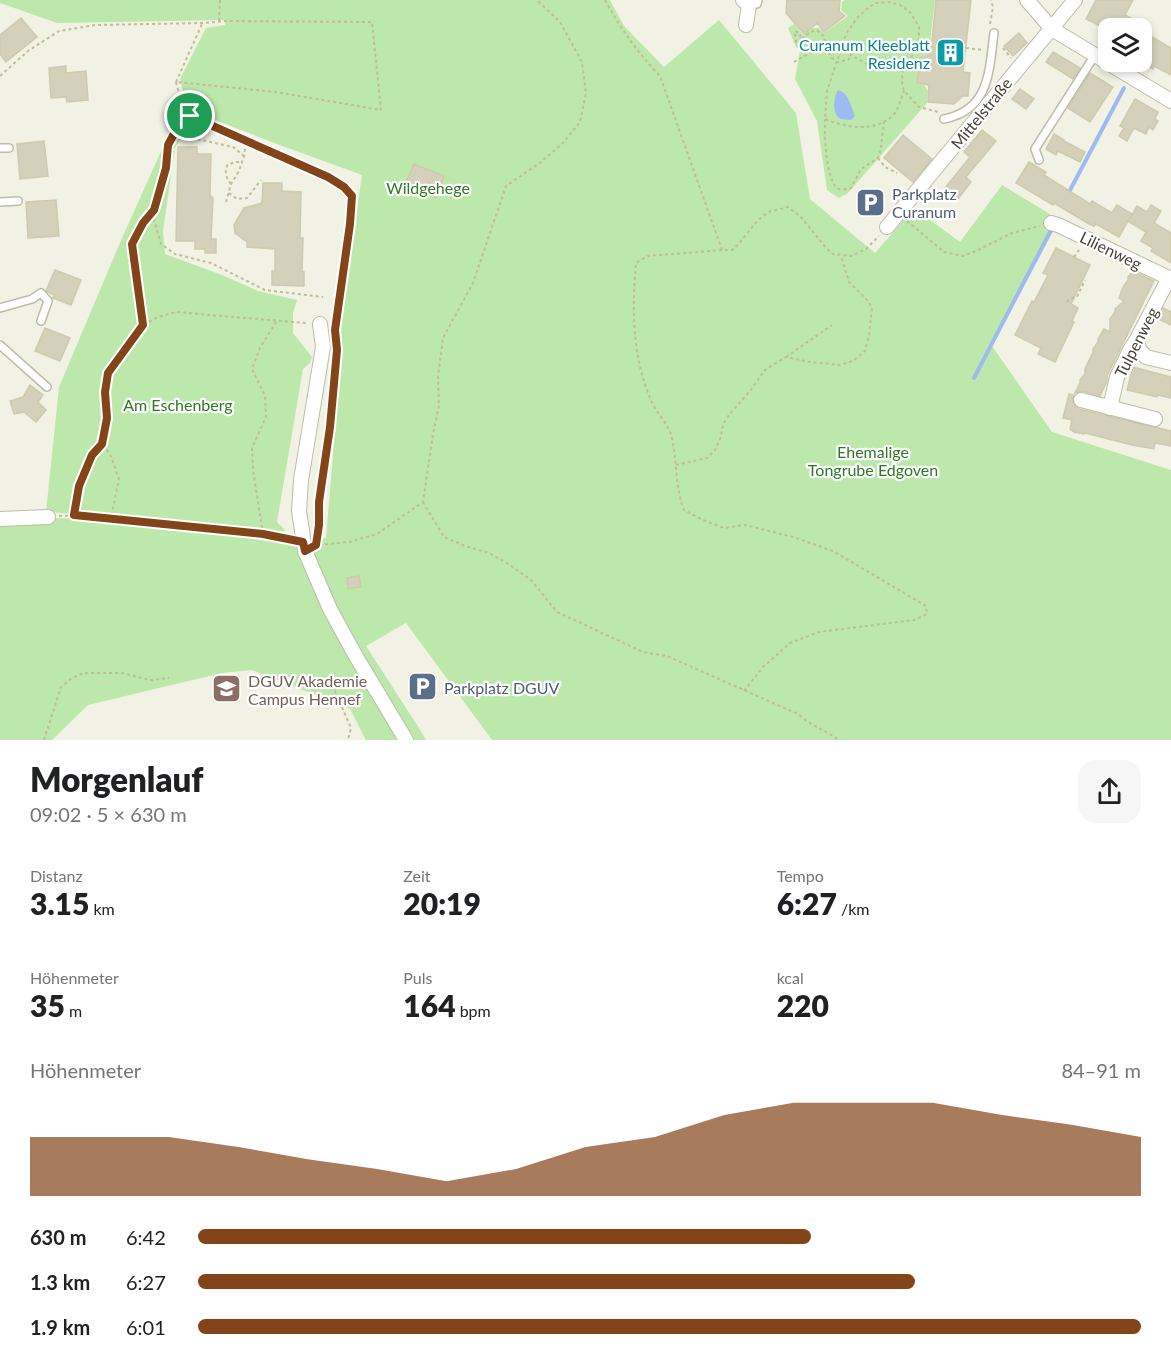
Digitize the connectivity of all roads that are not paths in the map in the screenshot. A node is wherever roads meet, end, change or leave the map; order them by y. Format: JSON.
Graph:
{"nodes":[{"id":1,"x":1027,"y":0,"type":"edge"},
{"id":2,"x":1075,"y":0,"type":"edge"},
{"id":3,"x":753,"y":1,"type":"edge"},
{"id":4,"x":746,"y":25,"type":"dead end"},
{"id":5,"x":1052,"y":29,"type":"junction"},
{"id":6,"x":994,"y":33,"type":"dead end"},
{"id":7,"x":1095,"y":55,"type":"junction"},
{"id":8,"x":1171,"y":100,"type":"edge"},
{"id":9,"x":944,"y":116,"type":"road end"},
{"id":10,"x":0,"y":148,"type":"edge"},
{"id":11,"x":9,"y":148,"type":"dead end"},
{"id":12,"x":1039,"y":160,"type":"dead end"},
{"id":13,"x":18,"y":201,"type":"dead end"},
{"id":14,"x":0,"y":202,"type":"edge"},
{"id":15,"x":1055,"y":224,"type":"road end"},
{"id":16,"x":887,"y":227,"type":"road end"},
{"id":17,"x":1170,"y":278,"type":"edge"},
{"id":18,"x":0,"y":308,"type":"edge"},
{"id":19,"x":41,"y":321,"type":"dead end"},
{"id":20,"x":320,"y":324,"type":"road end"},
{"id":21,"x":1137,"y":339,"type":"junction"},
{"id":22,"x":0,"y":345,"type":"edge"},
{"id":23,"x":1171,"y":363,"type":"edge"},
{"id":24,"x":47,"y":387,"type":"dead end"},
{"id":25,"x":1081,"y":400,"type":"dead end"},
{"id":26,"x":1110,"y":408,"type":"junction"},
{"id":27,"x":1155,"y":419,"type":"dead end"},
{"id":28,"x":48,"y":517,"type":"road end"},
{"id":29,"x":0,"y":519,"type":"edge"},
{"id":30,"x":406,"y":740,"type":"edge"}],
"edges":[{"from":1,"to":5,"type":"street"},
{"from":2,"to":5,"type":"street","name":"Mittelstraße"},
{"from":3,"to":4,"type":"street"},
{"from":5,"to":7,"type":"street"},
{"from":5,"to":16,"type":"street","name":"Mittelstraße"},
{"from":6,"to":9,"type":"lane"},
{"from":7,"to":8,"type":"street"},
{"from":7,"to":12,"type":"lane"},
{"from":10,"to":11,"type":"lane"},
{"from":13,"to":14,"type":"lane"},
{"from":15,"to":17,"type":"street","name":"Lilienweg"},
{"from":17,"to":21,"type":"street","name":"Tulpenweg"},
{"from":18,"to":19,"type":"lane"},
{"from":20,"to":30,"type":"street"},
{"from":21,"to":23,"type":"street"},
{"from":21,"to":26,"type":"street","name":"Tulpenweg"},
{"from":22,"to":24,"type":"lane"},
{"from":25,"to":26,"type":"street"},
{"from":26,"to":27,"type":"street"},
{"from":28,"to":29,"type":"street"}]}
